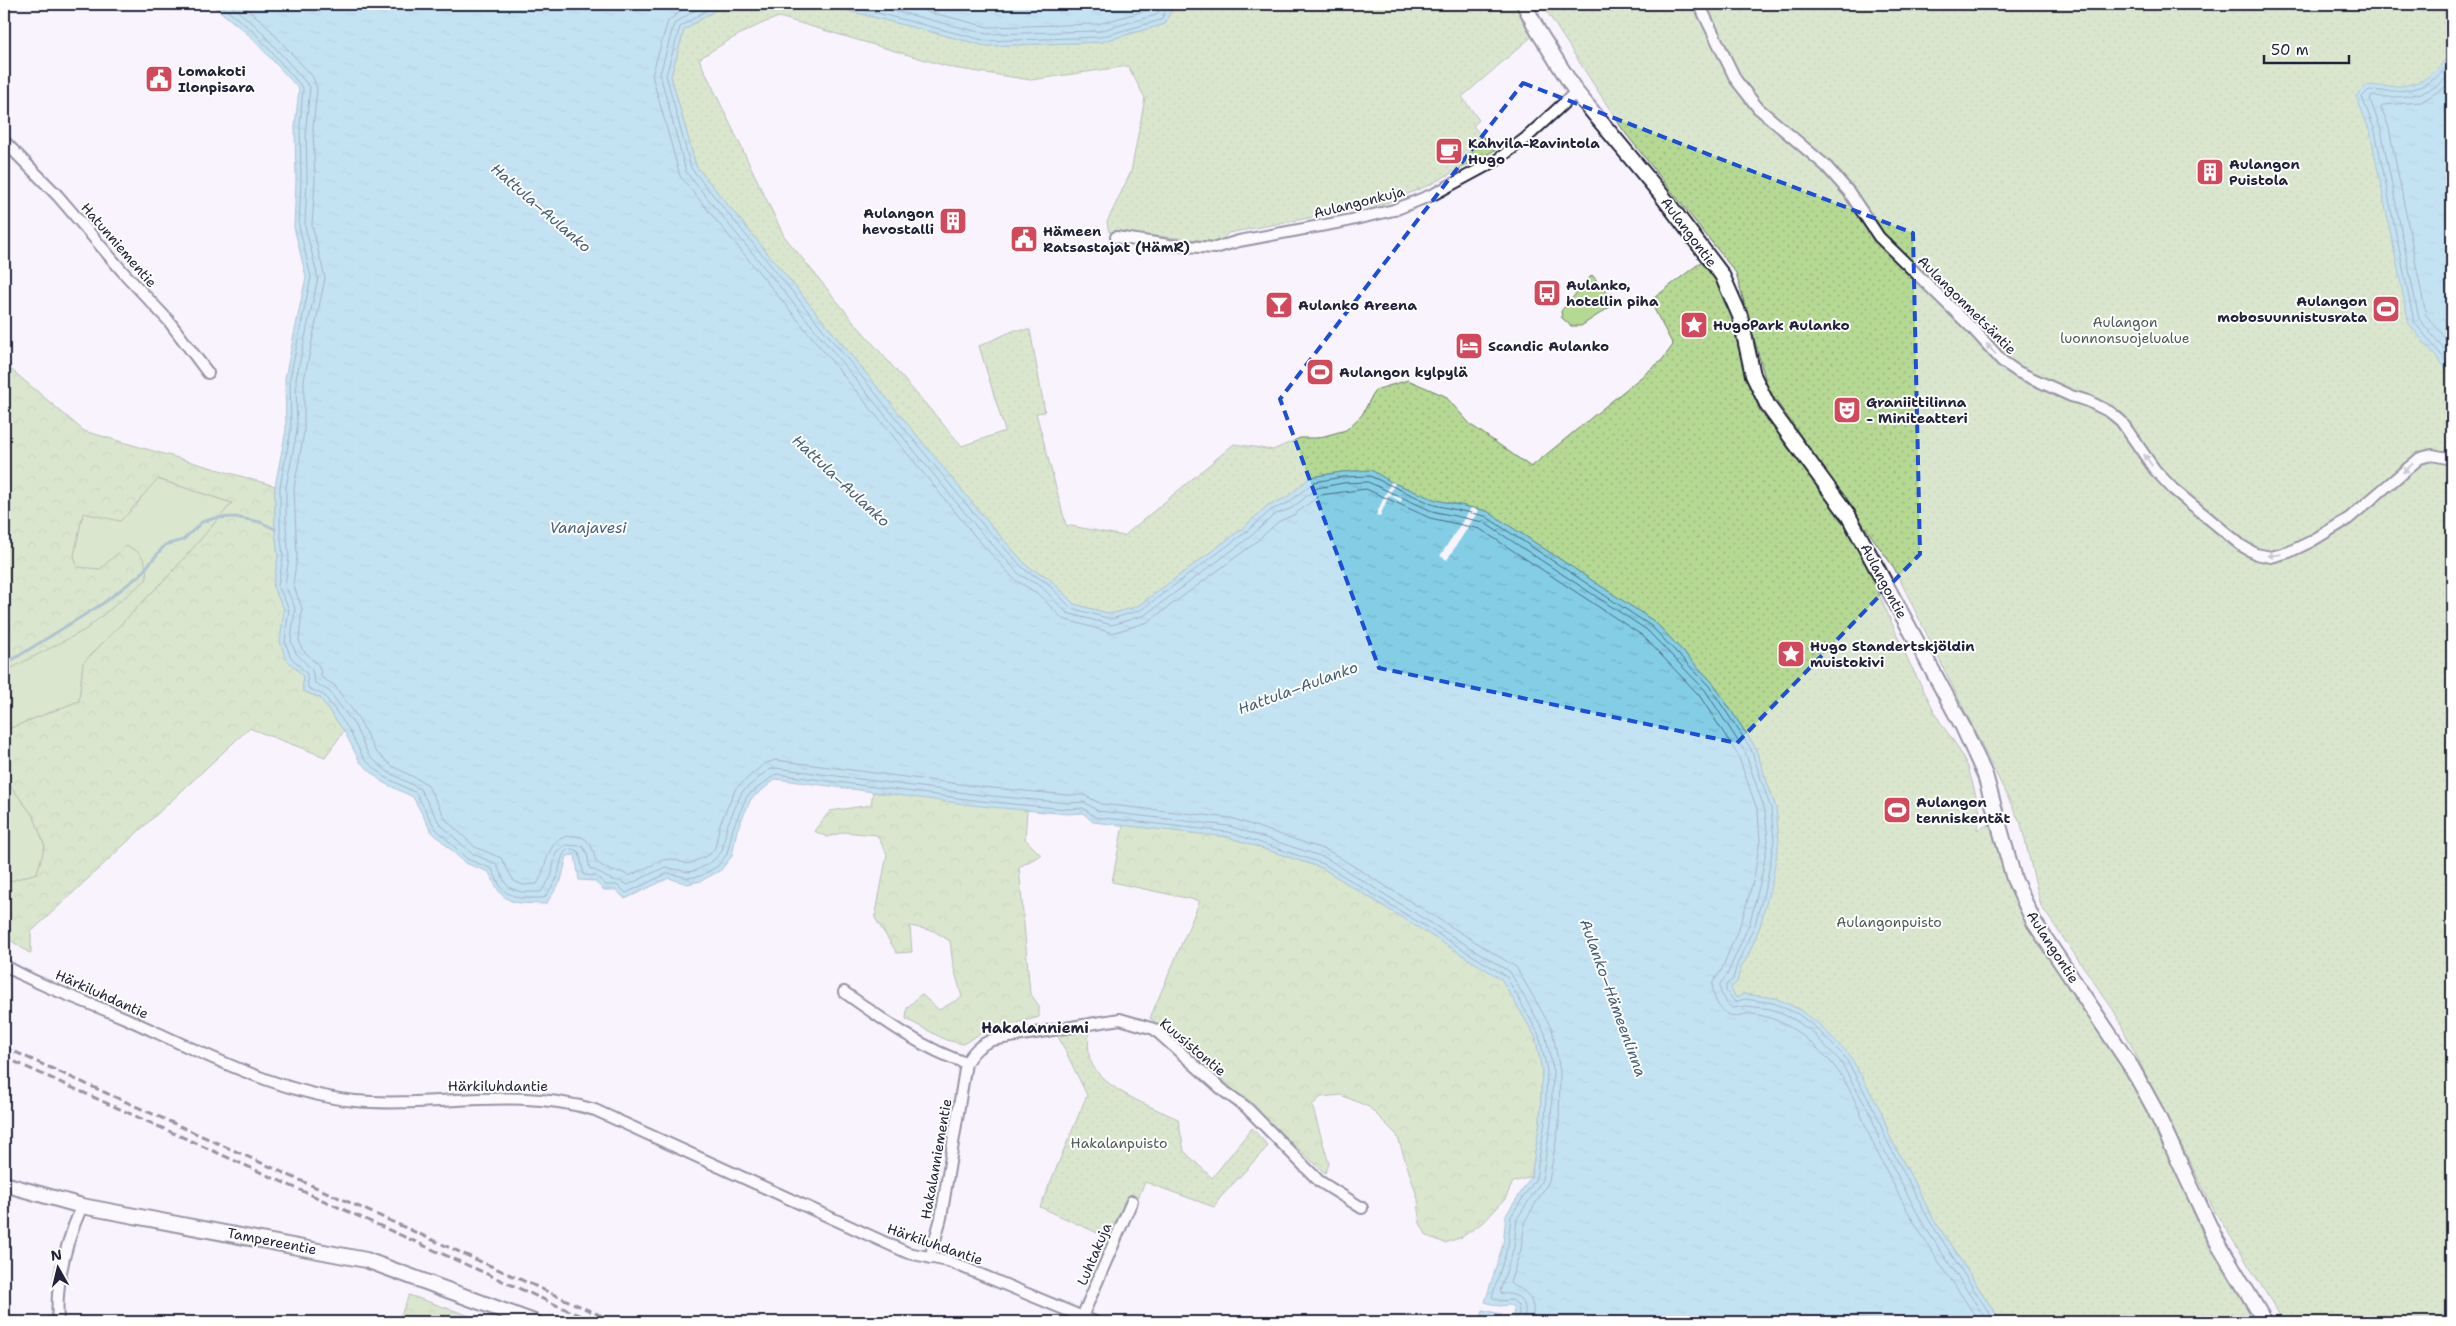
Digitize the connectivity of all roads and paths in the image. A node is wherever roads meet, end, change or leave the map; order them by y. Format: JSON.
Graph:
{"nodes":[{"id":1,"x":1524,"y":4,"type":"edge"},
{"id":2,"x":1700,"y":4,"type":"edge"},
{"id":3,"x":1576,"y":92,"type":"junction"},
{"id":4,"x":4,"y":141,"type":"edge"},
{"id":5,"x":1116,"y":237,"type":"dead end"},
{"id":6,"x":208,"y":373,"type":"dead end"},
{"id":7,"x":2452,"y":458,"type":"edge"},
{"id":8,"x":4,"y":965,"type":"edge"},
{"id":9,"x":844,"y":992,"type":"dead end"},
{"id":10,"x":966,"y":1063,"type":"junction"},
{"id":11,"x":4,"y":1184,"type":"edge"},
{"id":12,"x":1132,"y":1202,"type":"dead end"},
{"id":13,"x":82,"y":1206,"type":"junction"},
{"id":14,"x":1362,"y":1208,"type":"dead end"},
{"id":15,"x":930,"y":1258,"type":"junction"},
{"id":16,"x":1082,"y":1317,"type":"junction"},
{"id":17,"x":58,"y":1322,"type":"edge"},
{"id":18,"x":534,"y":1322,"type":"edge"},
{"id":19,"x":1095,"y":1322,"type":"edge"},
{"id":20,"x":2265,"y":1322,"type":"edge"}],
"edges":[{"from":1,"to":3,"type":"main road","name":"Aulangontie"},
{"from":7,"to":2,"type":"street","name":"Aulangonmetsäntie","one_way":true},
{"from":3,"to":5,"type":"street","name":"Aulangonkuja"},
{"from":3,"to":20,"type":"main road","name":"Aulangontie"},
{"from":4,"to":6,"type":"street","name":"Hatunniementie"},
{"from":8,"to":15,"type":"street","name":"Härkiluhdantie"},
{"from":9,"to":10,"type":"street"},
{"from":10,"to":14,"type":"street","name":"Kuusistontie"},
{"from":10,"to":15,"type":"street","name":"Hakalanniementie"},
{"from":11,"to":13,"type":"main road","name":"Tampereentie"},
{"from":12,"to":16,"type":"street","name":"Luhtakuja"},
{"from":13,"to":17,"type":"street"},
{"from":13,"to":18,"type":"main road","name":"Tampereentie"},
{"from":15,"to":16,"type":"street","name":"Härkiluhdantie"},
{"from":16,"to":19,"type":"street","name":"Härkiluhdantie"}]}
